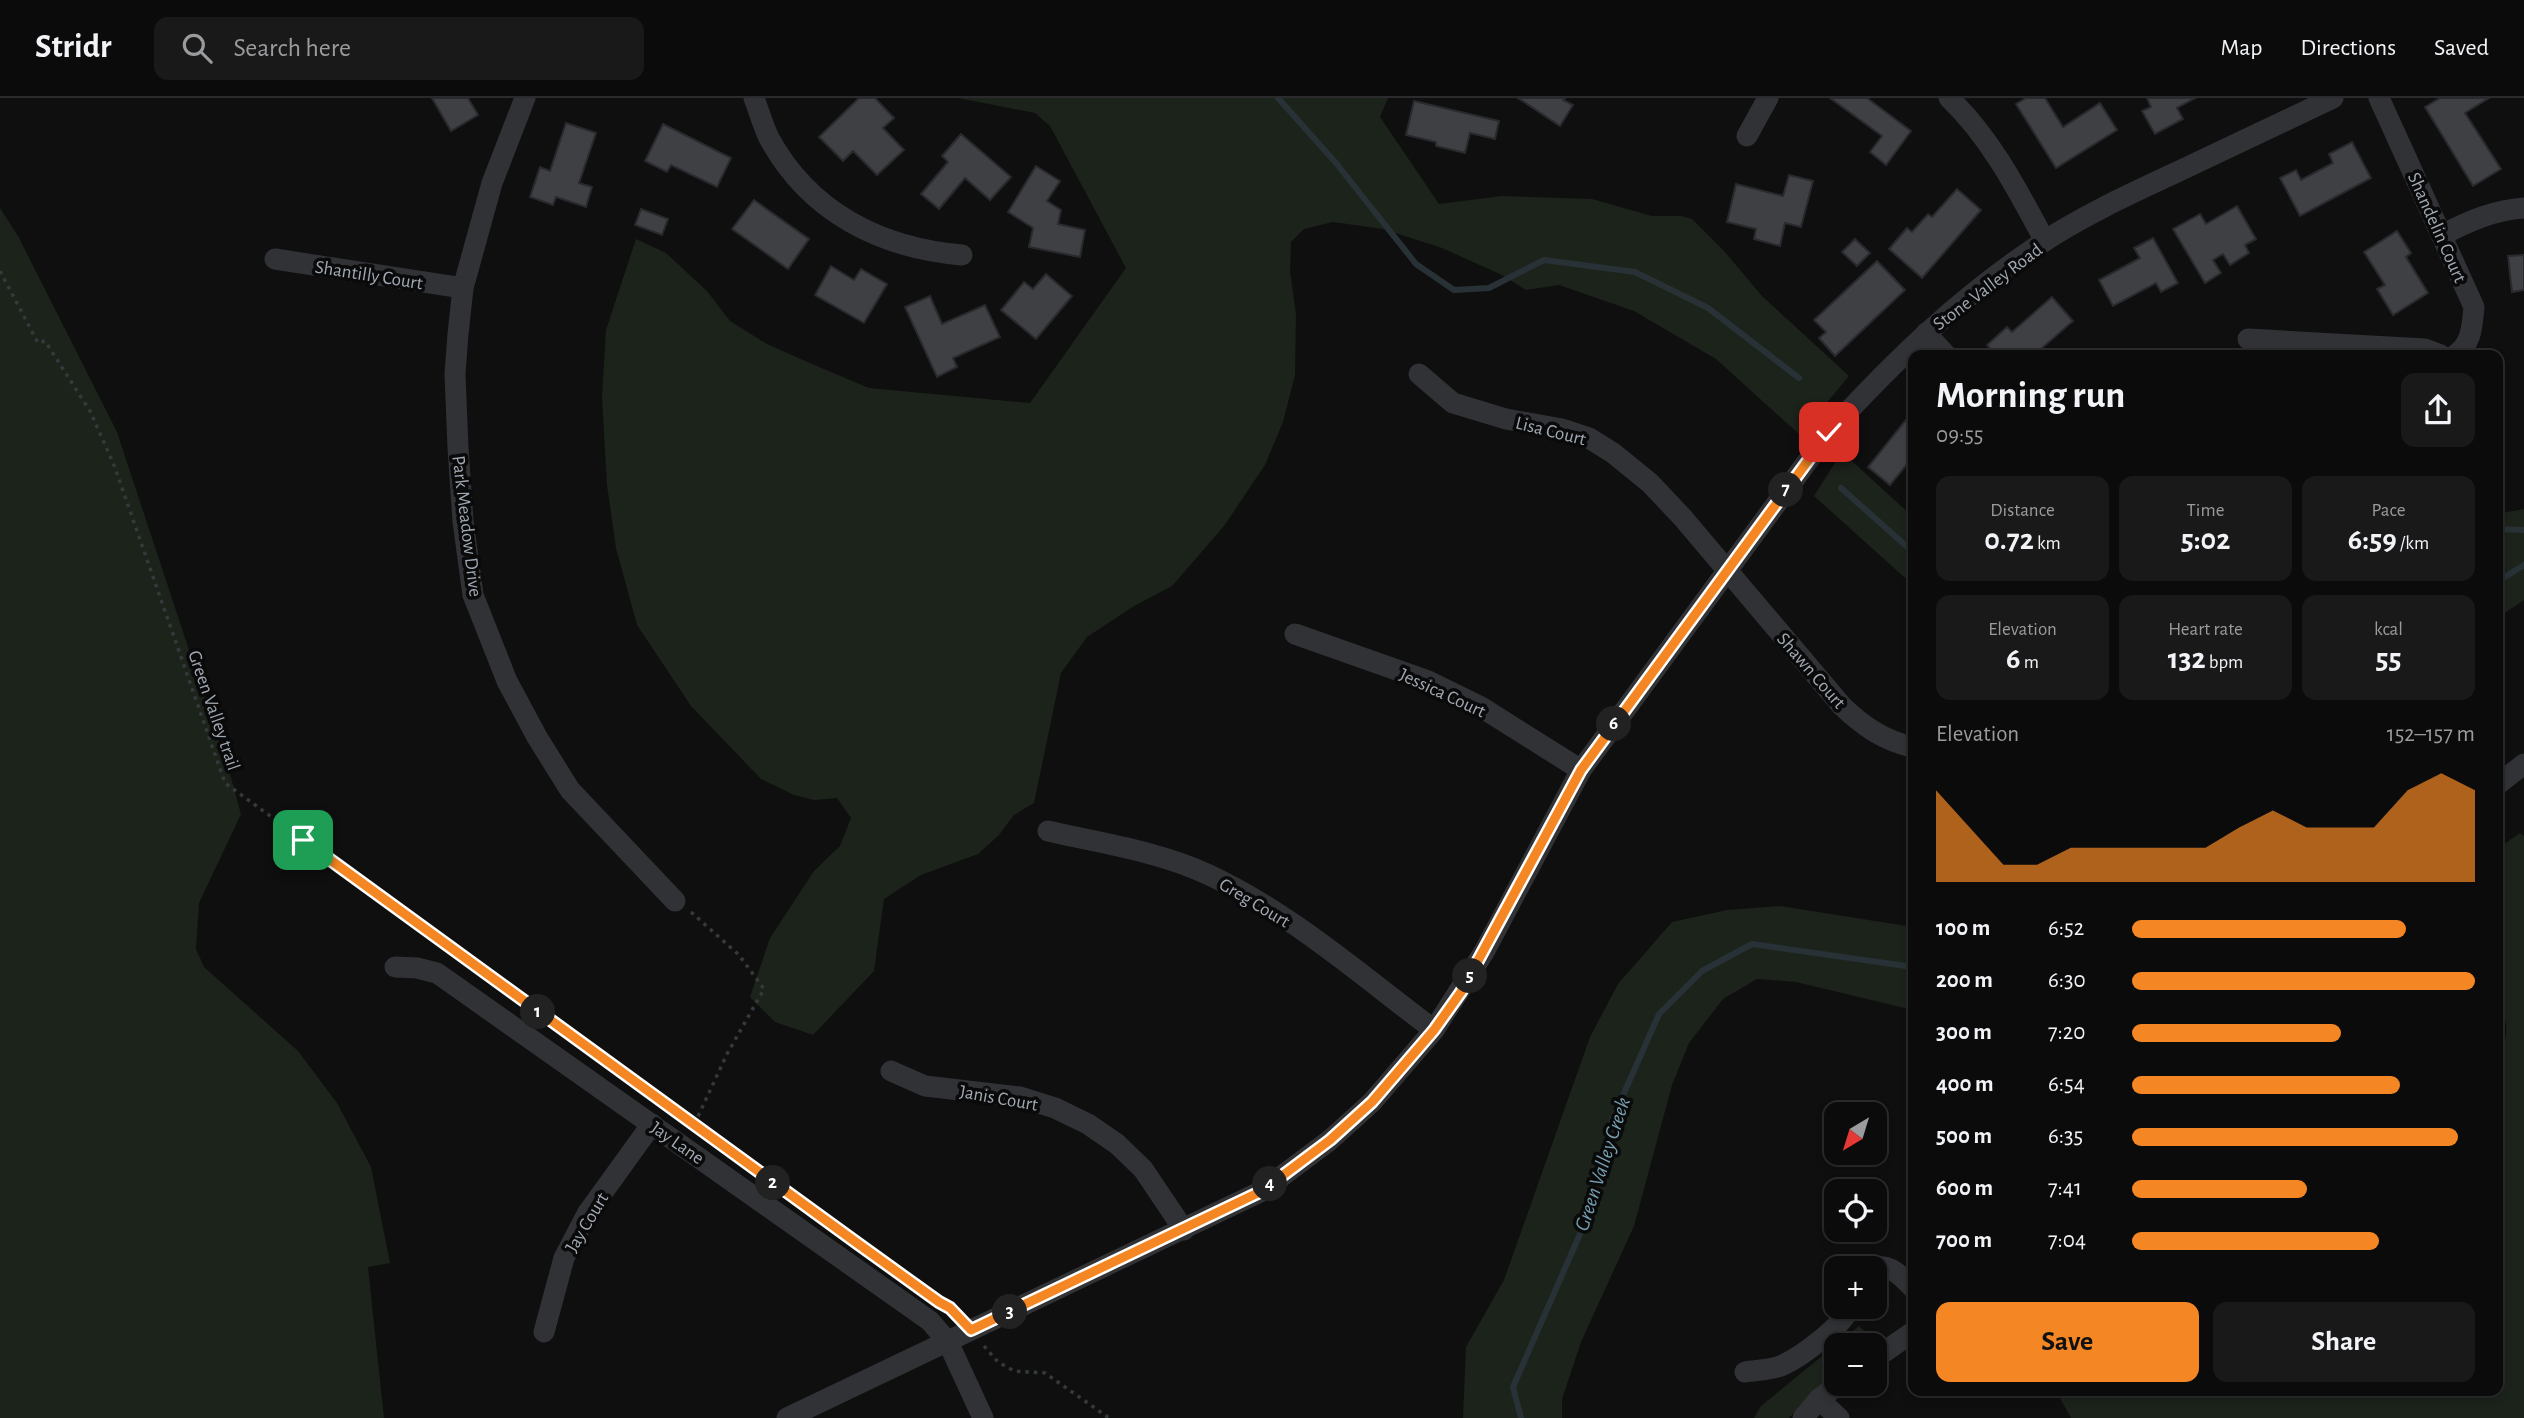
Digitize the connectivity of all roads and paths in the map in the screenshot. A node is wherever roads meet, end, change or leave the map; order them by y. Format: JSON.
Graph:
{"nodes":[{"id":1,"x":525,"y":98,"type":"edge"},
{"id":2,"x":754,"y":98,"type":"edge"},
{"id":3,"x":1768,"y":98,"type":"edge"},
{"id":4,"x":1950,"y":98,"type":"edge"},
{"id":5,"x":2333,"y":98,"type":"edge"},
{"id":6,"x":2379,"y":98,"type":"edge"},
{"id":7,"x":1747,"y":136,"type":"dead end"},
{"id":8,"x":2524,"y":208,"type":"edge"},
{"id":9,"x":2442,"y":235,"type":"junction"},
{"id":10,"x":2045,"y":241,"type":"junction"},
{"id":11,"x":962,"y":255,"type":"dead end"},
{"id":12,"x":275,"y":259,"type":"dead end"},
{"id":13,"x":0,"y":271,"type":"edge"},
{"id":14,"x":463,"y":288,"type":"junction"},
{"id":15,"x":1926,"y":333,"type":"junction"},
{"id":16,"x":2248,"y":340,"type":"dead end"},
{"id":17,"x":1908,"y":350,"type":"edge"},
{"id":18,"x":1908,"y":350,"type":"edge"},
{"id":19,"x":1941,"y":350,"type":"edge"},
{"id":20,"x":2428,"y":350,"type":"edge"},
{"id":21,"x":2461,"y":350,"type":"edge"},
{"id":22,"x":1419,"y":374,"type":"dead end"},
{"id":23,"x":1726,"y":570,"type":"junction"},
{"id":24,"x":1295,"y":634,"type":"dead end"},
{"id":25,"x":1908,"y":746,"type":"edge"},
{"id":26,"x":2524,"y":764,"type":"edge"},
{"id":27,"x":1581,"y":770,"type":"junction"},
{"id":28,"x":2503,"y":780,"type":"edge"},
{"id":29,"x":1048,"y":831,"type":"dead end"},
{"id":30,"x":675,"y":901,"type":"joint"},
{"id":31,"x":395,"y":967,"type":"dead end"},
{"id":32,"x":1434,"y":1030,"type":"junction"},
{"id":33,"x":891,"y":1071,"type":"dead end"},
{"id":34,"x":652,"y":1124,"type":"junction"},
{"id":35,"x":694,"y":1125,"type":"junction"},
{"id":36,"x":816,"y":1214,"type":"dead end"},
{"id":37,"x":1184,"y":1230,"type":"junction"},
{"id":38,"x":1887,"y":1267,"type":"edge"},
{"id":39,"x":1908,"y":1284,"type":"edge"},
{"id":40,"x":939,"y":1302,"type":"dead end"},
{"id":41,"x":1845,"y":1319,"type":"edge"},
{"id":42,"x":971,"y":1330,"type":"junction"},
{"id":43,"x":544,"y":1332,"type":"dead end"},
{"id":44,"x":1908,"y":1335,"type":"edge"},
{"id":45,"x":948,"y":1342,"type":"junction"},
{"id":46,"x":1887,"y":1350,"type":"edge"},
{"id":47,"x":1745,"y":1372,"type":"dead end"},
{"id":48,"x":1824,"y":1395,"type":"edge"},
{"id":49,"x":1819,"y":1399,"type":"junction"},
{"id":50,"x":787,"y":1418,"type":"edge"},
{"id":51,"x":983,"y":1418,"type":"edge"},
{"id":52,"x":1109,"y":1418,"type":"edge"},
{"id":53,"x":1803,"y":1418,"type":"edge"},
{"id":54,"x":1839,"y":1418,"type":"edge"}],
"edges":[{"from":1,"to":14,"type":"street","name":"Park Meadow Drive"},
{"from":2,"to":11,"type":"street"},
{"from":3,"to":7,"type":"street"},
{"from":4,"to":10,"type":"street"},
{"from":5,"to":10,"type":"street","name":"Stone Valley Road"},
{"from":6,"to":9,"type":"street","name":"Shandelin Court"},
{"from":8,"to":9,"type":"street"},
{"from":9,"to":21,"type":"street","name":"Shandelin Court"},
{"from":10,"to":15,"type":"street","name":"Stone Valley Road"},
{"from":12,"to":14,"type":"street","name":"Shantilly Court"},
{"from":13,"to":35,"type":"path","name":"Green Valley trail"},
{"from":14,"to":30,"type":"street","name":"Park Meadow Drive"},
{"from":15,"to":18,"type":"street","name":"Stone Valley Road"},
{"from":15,"to":19,"type":"street"},
{"from":16,"to":20,"type":"street"},
{"from":17,"to":23,"type":"street","name":"Stone Valley Road"},
{"from":22,"to":23,"type":"street","name":"Lisa Court"},
{"from":23,"to":25,"type":"street","name":"Shawn Court"},
{"from":23,"to":27,"type":"street","name":"Stone Valley Road"},
{"from":24,"to":27,"type":"street","name":"Jessica Court"},
{"from":26,"to":28,"type":"street"},
{"from":27,"to":32,"type":"street","name":"Stone Valley Road"},
{"from":29,"to":32,"type":"street","name":"Greg Court"},
{"from":30,"to":35,"type":"path"},
{"from":31,"to":34,"type":"street","name":"Jay Lane"},
{"from":32,"to":37,"type":"street","name":"Stone Valley Road"},
{"from":33,"to":37,"type":"street","name":"Janis Court"},
{"from":34,"to":43,"type":"street","name":"Jay Court"},
{"from":34,"to":45,"type":"street","name":"Jay Lane"},
{"from":35,"to":36,"type":"path","name":"Green Valley trail"},
{"from":37,"to":42,"type":"street","name":"Stone Valley Road"},
{"from":38,"to":39,"type":"street"},
{"from":40,"to":42,"type":"path"},
{"from":41,"to":47,"type":"street"},
{"from":42,"to":45,"type":"street","name":"Stone Valley Road"},
{"from":42,"to":52,"type":"path"},
{"from":44,"to":46,"type":"street"},
{"from":45,"to":50,"type":"street","name":"Stone Valley Road"},
{"from":45,"to":51,"type":"street","name":"Jay Lane"},
{"from":48,"to":49,"type":"street"},
{"from":49,"to":53,"type":"street"},
{"from":49,"to":54,"type":"street"}]}
